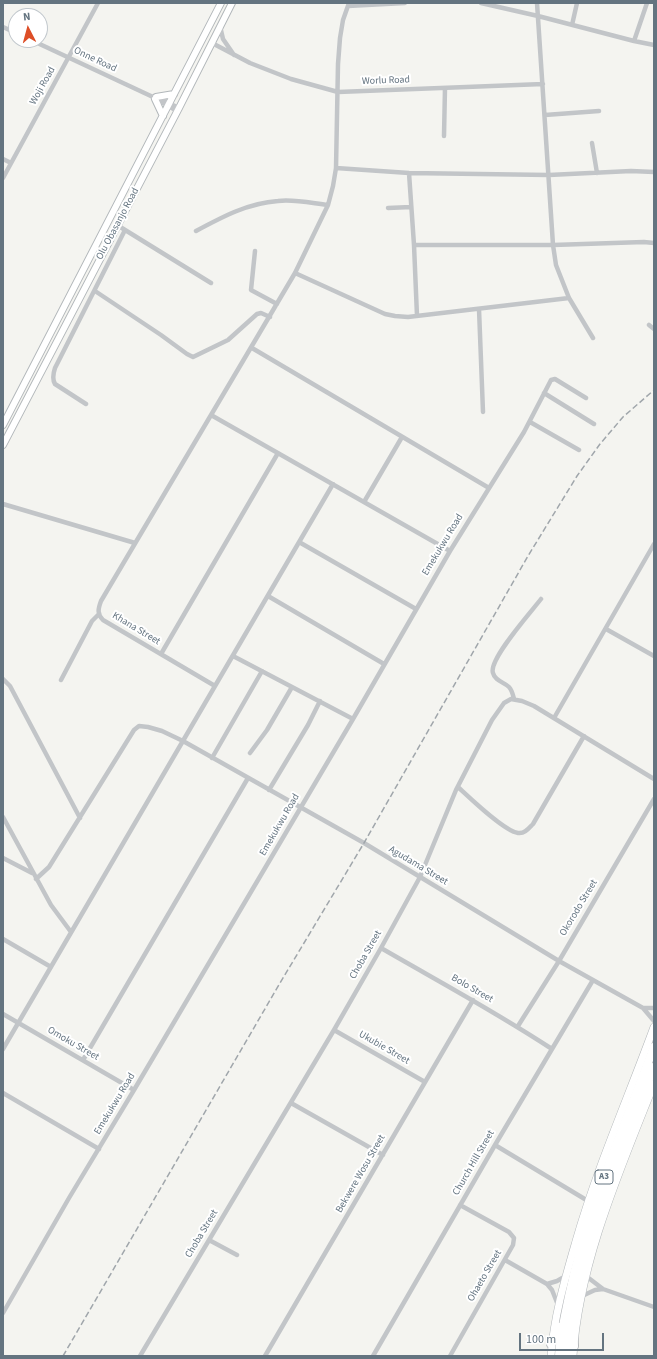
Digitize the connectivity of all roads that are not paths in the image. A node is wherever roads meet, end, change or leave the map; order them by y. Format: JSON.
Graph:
{"nodes":[{"id":1,"x":98,"y":3,"type":"edge"},
{"id":2,"x":221,"y":3,"type":"edge"},
{"id":3,"x":232,"y":3,"type":"edge"},
{"id":4,"x":405,"y":3,"type":"edge"},
{"id":5,"x":481,"y":3,"type":"edge"},
{"id":6,"x":537,"y":3,"type":"edge"},
{"id":7,"x":577,"y":3,"type":"edge"},
{"id":8,"x":646,"y":3,"type":"edge"},
{"id":9,"x":349,"y":5,"type":"edge"},
{"id":10,"x":538,"y":16,"type":"junction"},
{"id":11,"x":572,"y":25,"type":"junction"},
{"id":12,"x":220,"y":26,"type":"junction"},
{"id":13,"x":634,"y":41,"type":"junction"},
{"id":14,"x":212,"y":43,"type":"junction"},
{"id":15,"x":654,"y":46,"type":"edge"},
{"id":16,"x":47,"y":48,"type":"edge"},
{"id":17,"x":235,"y":56,"type":"junction"},
{"id":18,"x":69,"y":58,"type":"junction"},
{"id":19,"x":543,"y":84,"type":"junction"},
{"id":20,"x":445,"y":88,"type":"junction"},
{"id":21,"x":338,"y":92,"type":"junction"},
{"id":22,"x":174,"y":94,"type":"junction"},
{"id":23,"x":154,"y":98,"type":"junction"},
{"id":24,"x":169,"y":105,"type":"junction"},
{"id":25,"x":178,"y":109,"type":"junction"},
{"id":26,"x":599,"y":111,"type":"dead end"},
{"id":27,"x":545,"y":115,"type":"junction"},
{"id":28,"x":163,"y":116,"type":"junction"},
{"id":29,"x":444,"y":136,"type":"dead end"},
{"id":30,"x":592,"y":143,"type":"dead end"},
{"id":31,"x":3,"y":159,"type":"edge"},
{"id":32,"x":11,"y":163,"type":"junction"},
{"id":33,"x":336,"y":168,"type":"junction"},
{"id":34,"x":654,"y":172,"type":"edge"},
{"id":35,"x":409,"y":173,"type":"junction"},
{"id":36,"x":597,"y":173,"type":"junction"},
{"id":37,"x":550,"y":175,"type":"junction"},
{"id":38,"x":3,"y":178,"type":"edge"},
{"id":39,"x":328,"y":205,"type":"junction"},
{"id":40,"x":411,"y":207,"type":"junction"},
{"id":41,"x":388,"y":208,"type":"dead end"},
{"id":42,"x":117,"y":225,"type":"junction"},
{"id":43,"x":125,"y":230,"type":"junction"},
{"id":44,"x":196,"y":230,"type":"dead end"},
{"id":45,"x":414,"y":244,"type":"junction"},
{"id":46,"x":654,"y":244,"type":"edge"},
{"id":47,"x":553,"y":246,"type":"junction"},
{"id":48,"x":255,"y":251,"type":"dead end"},
{"id":49,"x":296,"y":273,"type":"junction"},
{"id":50,"x":211,"y":283,"type":"dead end"},
{"id":51,"x":95,"y":291,"type":"junction"},
{"id":52,"x":569,"y":298,"type":"junction"},
{"id":53,"x":277,"y":304,"type":"junction"},
{"id":54,"x":479,"y":309,"type":"junction"},
{"id":55,"x":417,"y":316,"type":"junction"},
{"id":56,"x":270,"y":317,"type":"junction"},
{"id":57,"x":649,"y":325,"type":"dead end"},
{"id":58,"x":654,"y":329,"type":"edge"},
{"id":59,"x":593,"y":338,"type":"dead end"},
{"id":60,"x":252,"y":348,"type":"junction"},
{"id":61,"x":544,"y":393,"type":"junction"},
{"id":62,"x":586,"y":398,"type":"dead end"},
{"id":63,"x":86,"y":404,"type":"dead end"},
{"id":64,"x":483,"y":412,"type":"dead end"},
{"id":65,"x":6,"y":414,"type":"edge"},
{"id":66,"x":211,"y":415,"type":"junction"},
{"id":67,"x":530,"y":422,"type":"junction"},
{"id":68,"x":594,"y":424,"type":"dead end"},
{"id":69,"x":3,"y":425,"type":"edge"},
{"id":70,"x":402,"y":437,"type":"junction"},
{"id":71,"x":3,"y":444,"type":"edge"},
{"id":72,"x":579,"y":450,"type":"dead end"},
{"id":73,"x":278,"y":453,"type":"junction"},
{"id":74,"x":333,"y":484,"type":"junction"},
{"id":75,"x":489,"y":488,"type":"junction"},
{"id":76,"x":364,"y":502,"type":"junction"},
{"id":77,"x":3,"y":504,"type":"edge"},
{"id":78,"x":299,"y":542,"type":"junction"},
{"id":79,"x":135,"y":543,"type":"junction"},
{"id":80,"x":654,"y":544,"type":"edge"},
{"id":81,"x":450,"y":551,"type":"junction"},
{"id":82,"x":268,"y":596,"type":"junction"},
{"id":83,"x":541,"y":599,"type":"dead end"},
{"id":84,"x":416,"y":609,"type":"junction"},
{"id":85,"x":99,"y":614,"type":"junction"},
{"id":86,"x":606,"y":629,"type":"junction"},
{"id":87,"x":161,"y":654,"type":"junction"},
{"id":88,"x":232,"y":656,"type":"junction"},
{"id":89,"x":654,"y":656,"type":"edge"},
{"id":90,"x":384,"y":664,"type":"junction"},
{"id":91,"x":262,"y":671,"type":"junction"},
{"id":92,"x":3,"y":679,"type":"edge"},
{"id":93,"x":61,"y":680,"type":"dead end"},
{"id":94,"x":215,"y":686,"type":"junction"},
{"id":95,"x":292,"y":687,"type":"junction"},
{"id":96,"x":514,"y":699,"type":"junction"},
{"id":97,"x":320,"y":701,"type":"junction"},
{"id":98,"x":554,"y":718,"type":"junction"},
{"id":99,"x":353,"y":719,"type":"junction"},
{"id":100,"x":584,"y":736,"type":"junction"},
{"id":101,"x":183,"y":741,"type":"junction"},
{"id":102,"x":250,"y":753,"type":"dead end"},
{"id":103,"x":212,"y":758,"type":"junction"},
{"id":104,"x":248,"y":778,"type":"junction"},
{"id":105,"x":654,"y":779,"type":"edge"},
{"id":106,"x":458,"y":788,"type":"junction"},
{"id":107,"x":269,"y":790,"type":"junction"},
{"id":108,"x":654,"y":799,"type":"edge"},
{"id":109,"x":300,"y":808,"type":"junction"},
{"id":110,"x":3,"y":817,"type":"edge"},
{"id":111,"x":80,"y":818,"type":"junction"},
{"id":112,"x":3,"y":858,"type":"edge"},
{"id":113,"x":32,"y":873,"type":"junction"},
{"id":114,"x":420,"y":877,"type":"junction"},
{"id":115,"x":36,"y":879,"type":"junction"},
{"id":116,"x":71,"y":932,"type":"junction"},
{"id":117,"x":3,"y":939,"type":"edge"},
{"id":118,"x":381,"y":948,"type":"junction"},
{"id":119,"x":559,"y":961,"type":"junction"},
{"id":120,"x":51,"y":967,"type":"junction"},
{"id":121,"x":593,"y":980,"type":"junction"},
{"id":122,"x":473,"y":1000,"type":"junction"},
{"id":123,"x":643,"y":1008,"type":"junction"},
{"id":124,"x":654,"y":1008,"type":"edge"},
{"id":125,"x":3,"y":1014,"type":"edge"},
{"id":126,"x":654,"y":1022,"type":"edge"},
{"id":127,"x":18,"y":1023,"type":"junction"},
{"id":128,"x":518,"y":1026,"type":"junction"},
{"id":129,"x":654,"y":1027,"type":"edge"},
{"id":130,"x":334,"y":1030,"type":"junction"},
{"id":131,"x":654,"y":1047,"type":"edge"},
{"id":132,"x":3,"y":1049,"type":"edge"},
{"id":133,"x":552,"y":1049,"type":"junction"},
{"id":134,"x":83,"y":1060,"type":"junction"},
{"id":135,"x":654,"y":1067,"type":"edge"},
{"id":136,"x":425,"y":1082,"type":"junction"},
{"id":137,"x":653,"y":1089,"type":"edge"},
{"id":138,"x":134,"y":1090,"type":"junction"},
{"id":139,"x":3,"y":1093,"type":"edge"},
{"id":140,"x":291,"y":1103,"type":"junction"},
{"id":141,"x":495,"y":1145,"type":"junction"},
{"id":142,"x":99,"y":1149,"type":"junction"},
{"id":143,"x":382,"y":1155,"type":"junction"},
{"id":144,"x":588,"y":1201,"type":"junction"},
{"id":145,"x":460,"y":1205,"type":"junction"},
{"id":146,"x":209,"y":1240,"type":"junction"},
{"id":147,"x":237,"y":1256,"type":"dead end"},
{"id":148,"x":505,"y":1260,"type":"junction"},
{"id":149,"x":586,"y":1276,"type":"junction"},
{"id":150,"x":564,"y":1277,"type":"junction"},
{"id":151,"x":547,"y":1284,"type":"junction"},
{"id":152,"x":603,"y":1289,"type":"junction"},
{"id":153,"x":578,"y":1294,"type":"junction"},
{"id":154,"x":558,"y":1305,"type":"junction"},
{"id":155,"x":654,"y":1307,"type":"edge"},
{"id":156,"x":566,"y":1310,"type":"junction"},
{"id":157,"x":3,"y":1313,"type":"edge"},
{"id":158,"x":551,"y":1344,"type":"junction"},
{"id":159,"x":574,"y":1346,"type":"joint"},
{"id":160,"x":140,"y":1356,"type":"edge"},
{"id":161,"x":265,"y":1356,"type":"edge"},
{"id":162,"x":373,"y":1356,"type":"edge"},
{"id":163,"x":450,"y":1356,"type":"edge"},
{"id":164,"x":551,"y":1356,"type":"edge"},
{"id":165,"x":559,"y":1356,"type":"edge"},
{"id":166,"x":567,"y":1356,"type":"edge"},
{"id":167,"x":573,"y":1356,"type":"edge"}],
"edges":[{"from":1,"to":18,"type":"street","name":"Woji Road"},
{"from":2,"to":22,"type":"main road","name":"Olu Obasanjo Road"},
{"from":3,"to":12,"type":"main road","name":"Olu Obasanjo Road"},
{"from":4,"to":9,"type":"street"},
{"from":5,"to":10,"type":"street"},
{"from":6,"to":10,"type":"street"},
{"from":7,"to":11,"type":"street"},
{"from":8,"to":13,"type":"street"},
{"from":9,"to":21,"type":"street","name":"Khana Street"},
{"from":10,"to":11,"type":"street"},
{"from":10,"to":19,"type":"street"},
{"from":11,"to":13,"type":"street"},
{"from":12,"to":14,"type":"main road","name":"Olu Obasanjo Road"},
{"from":12,"to":17,"type":"street"},
{"from":13,"to":15,"type":"street"},
{"from":14,"to":17,"type":"street","name":"Worlu Road"},
{"from":14,"to":25,"type":"main road","name":"Olu Obasanjo Road"},
{"from":16,"to":18,"type":"street","name":"Onne Road"},
{"from":17,"to":21,"type":"street","name":"Worlu Road"},
{"from":18,"to":23,"type":"street","name":"Onne Road"},
{"from":18,"to":32,"type":"street","name":"Woji Road"},
{"from":19,"to":20,"type":"street","name":"Worlu Road"},
{"from":19,"to":27,"type":"street"},
{"from":20,"to":21,"type":"street","name":"Worlu Road"},
{"from":20,"to":29,"type":"street"},
{"from":21,"to":33,"type":"street","name":"Khana Street"},
{"from":22,"to":23,"type":"main road"},
{"from":22,"to":24,"type":"main road","name":"Olu Obasanjo Road"},
{"from":23,"to":24,"type":"street","name":"Onne Road"},
{"from":23,"to":28,"type":"main road"},
{"from":24,"to":25,"type":"street","name":"Onne Road"},
{"from":24,"to":28,"type":"main road","name":"Olu Obasanjo Road"},
{"from":25,"to":42,"type":"main road","name":"Olu Obasanjo Road"},
{"from":26,"to":27,"type":"street"},
{"from":27,"to":37,"type":"street"},
{"from":28,"to":65,"type":"main road","name":"Olu Obasanjo Road"},
{"from":30,"to":36,"type":"street"},
{"from":31,"to":32,"type":"street"},
{"from":32,"to":38,"type":"street","name":"Woji Road"},
{"from":33,"to":35,"type":"street"},
{"from":33,"to":39,"type":"street","name":"Khana Street"},
{"from":34,"to":36,"type":"street"},
{"from":35,"to":37,"type":"street"},
{"from":35,"to":40,"type":"street"},
{"from":36,"to":37,"type":"street"},
{"from":37,"to":47,"type":"street"},
{"from":39,"to":44,"type":"street"},
{"from":39,"to":49,"type":"street","name":"Khana Street"},
{"from":40,"to":41,"type":"street"},
{"from":40,"to":45,"type":"street"},
{"from":42,"to":43,"type":"street"},
{"from":42,"to":71,"type":"main road","name":"Olu Obasanjo Road"},
{"from":43,"to":50,"type":"street"},
{"from":43,"to":51,"type":"street"},
{"from":45,"to":47,"type":"street"},
{"from":45,"to":55,"type":"street"},
{"from":46,"to":47,"type":"street"},
{"from":47,"to":52,"type":"street"},
{"from":48,"to":53,"type":"street"},
{"from":49,"to":53,"type":"street","name":"Khana Street"},
{"from":49,"to":55,"type":"street"},
{"from":51,"to":56,"type":"street"},
{"from":51,"to":63,"type":"street"},
{"from":52,"to":54,"type":"street"},
{"from":52,"to":59,"type":"street"},
{"from":53,"to":56,"type":"street","name":"Khana Street"},
{"from":54,"to":55,"type":"street"},
{"from":54,"to":64,"type":"street"},
{"from":56,"to":60,"type":"street","name":"Khana Street"},
{"from":57,"to":58,"type":"street"},
{"from":60,"to":66,"type":"street","name":"Khana Street"},
{"from":60,"to":70,"type":"street"},
{"from":61,"to":62,"type":"street","name":"Emekukwu Road"},
{"from":61,"to":67,"type":"street","name":"Emekukwu Road"},
{"from":61,"to":68,"type":"street"},
{"from":65,"to":69,"type":"main road","name":"Olu Obasanjo Road"},
{"from":66,"to":73,"type":"street"},
{"from":66,"to":79,"type":"street","name":"Khana Street"},
{"from":67,"to":72,"type":"street"},
{"from":67,"to":75,"type":"street","name":"Emekukwu Road"},
{"from":70,"to":75,"type":"street"},
{"from":70,"to":76,"type":"street"},
{"from":73,"to":74,"type":"street"},
{"from":73,"to":87,"type":"street"},
{"from":74,"to":76,"type":"street"},
{"from":74,"to":78,"type":"street"},
{"from":75,"to":81,"type":"street","name":"Emekukwu Road"},
{"from":76,"to":81,"type":"street"},
{"from":77,"to":79,"type":"street"},
{"from":78,"to":82,"type":"street"},
{"from":78,"to":84,"type":"street"},
{"from":79,"to":85,"type":"street","name":"Khana Street"},
{"from":80,"to":86,"type":"street"},
{"from":81,"to":84,"type":"street","name":"Emekukwu Road"},
{"from":82,"to":88,"type":"street"},
{"from":82,"to":90,"type":"street"},
{"from":83,"to":96,"type":"street"},
{"from":84,"to":90,"type":"street","name":"Emekukwu Road"},
{"from":85,"to":87,"type":"street","name":"Khana Street"},
{"from":85,"to":93,"type":"street"},
{"from":86,"to":89,"type":"street"},
{"from":86,"to":98,"type":"street"},
{"from":87,"to":94,"type":"street","name":"Khana Street"},
{"from":88,"to":91,"type":"street"},
{"from":88,"to":94,"type":"street"},
{"from":90,"to":99,"type":"street","name":"Emekukwu Road"},
{"from":91,"to":95,"type":"street"},
{"from":91,"to":103,"type":"street"},
{"from":92,"to":111,"type":"street"},
{"from":94,"to":101,"type":"street"},
{"from":95,"to":97,"type":"street"},
{"from":95,"to":102,"type":"street"},
{"from":96,"to":98,"type":"street"},
{"from":96,"to":106,"type":"street","name":"Choba Street"},
{"from":97,"to":99,"type":"street"},
{"from":97,"to":107,"type":"street"},
{"from":98,"to":100,"type":"street"},
{"from":99,"to":109,"type":"street","name":"Emekukwu Road"},
{"from":100,"to":105,"type":"street"},
{"from":100,"to":106,"type":"street"},
{"from":101,"to":103,"type":"street","name":"Agudama Street"},
{"from":101,"to":111,"type":"street","name":"Agudama Street"},
{"from":101,"to":116,"type":"street"},
{"from":103,"to":104,"type":"street","name":"Agudama Street"},
{"from":104,"to":107,"type":"street","name":"Agudama Street"},
{"from":104,"to":134,"type":"street"},
{"from":106,"to":114,"type":"street","name":"Choba Street"},
{"from":107,"to":109,"type":"street","name":"Agudama Street"},
{"from":108,"to":119,"type":"street","name":"Okorodo Street"},
{"from":109,"to":114,"type":"street","name":"Agudama Street"},
{"from":109,"to":138,"type":"street","name":"Emekukwu Road"},
{"from":110,"to":113,"type":"street"},
{"from":111,"to":115,"type":"street"},
{"from":112,"to":113,"type":"street"},
{"from":113,"to":115,"type":"street"},
{"from":114,"to":118,"type":"street","name":"Choba Street"},
{"from":114,"to":119,"type":"street","name":"Agudama Street"},
{"from":115,"to":116,"type":"street"},
{"from":116,"to":120,"type":"street"},
{"from":117,"to":120,"type":"street"},
{"from":118,"to":122,"type":"street","name":"Bolo Street"},
{"from":118,"to":130,"type":"street","name":"Choba Street"},
{"from":119,"to":121,"type":"street","name":"Agudama Street"},
{"from":119,"to":128,"type":"street","name":"Okorodo Street"},
{"from":120,"to":127,"type":"street"},
{"from":121,"to":123,"type":"street","name":"Agudama Street"},
{"from":121,"to":133,"type":"street","name":"Church Hill Street"},
{"from":122,"to":128,"type":"street","name":"Bolo Street"},
{"from":122,"to":136,"type":"street","name":"Bekwere Wosu Street"},
{"from":123,"to":124,"type":"street"},
{"from":123,"to":126,"type":"street"},
{"from":125,"to":127,"type":"street","name":"Omoku Street"},
{"from":127,"to":132,"type":"street"},
{"from":127,"to":134,"type":"street","name":"Omoku Street"},
{"from":128,"to":133,"type":"street","name":"Bolo Street"},
{"from":129,"to":144,"type":"main road"},
{"from":130,"to":136,"type":"street","name":"Ukubie Street"},
{"from":130,"to":140,"type":"street","name":"Choba Street"},
{"from":131,"to":156,"type":"highway","number":"A3"},
{"from":133,"to":141,"type":"street","name":"Church Hill Street"},
{"from":134,"to":138,"type":"street","name":"Omoku Street"},
{"from":135,"to":153,"type":"highway","number":"A3"},
{"from":136,"to":143,"type":"street","name":"Bekwere Wosu Street"},
{"from":137,"to":149,"type":"main road"},
{"from":138,"to":142,"type":"street","name":"Emekukwu Road"},
{"from":139,"to":142,"type":"street"},
{"from":140,"to":143,"type":"street"},
{"from":140,"to":146,"type":"street","name":"Choba Street"},
{"from":141,"to":144,"type":"street"},
{"from":141,"to":145,"type":"street","name":"Church Hill Street"},
{"from":142,"to":157,"type":"street","name":"Emekukwu Road"},
{"from":143,"to":161,"type":"street","name":"Bekwere Wosu Street"},
{"from":144,"to":150,"type":"main road"},
{"from":145,"to":148,"type":"street","name":"Ohaeto Street"},
{"from":145,"to":162,"type":"street","name":"Church Hill Street"},
{"from":146,"to":147,"type":"street"},
{"from":146,"to":160,"type":"street","name":"Choba Street"},
{"from":148,"to":151,"type":"street"},
{"from":148,"to":163,"type":"street","name":"Ohaeto Street"},
{"from":149,"to":152,"type":"street"},
{"from":149,"to":153,"type":"main road"},
{"from":150,"to":151,"type":"street"},
{"from":150,"to":154,"type":"main road"},
{"from":151,"to":154,"type":"street"},
{"from":152,"to":153,"type":"street"},
{"from":152,"to":155,"type":"street"},
{"from":153,"to":159,"type":"highway"},
{"from":153,"to":166,"type":"highway","number":"A3"},
{"from":154,"to":158,"type":"main road"},
{"from":156,"to":158,"type":"highway"},
{"from":156,"to":165,"type":"highway","number":"A3"},
{"from":158,"to":164,"type":"main road"},
{"from":159,"to":167,"type":"main road"}]}
